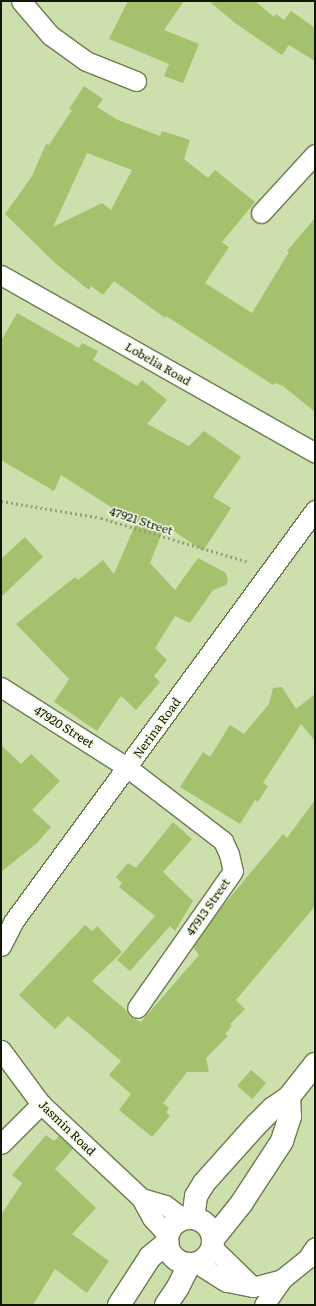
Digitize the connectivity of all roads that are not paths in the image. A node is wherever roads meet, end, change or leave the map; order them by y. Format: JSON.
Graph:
{"nodes":[{"id":1,"x":21,"y":1,"type":"edge"},
{"id":2,"x":136,"y":81,"type":"dead end"},
{"id":3,"x":315,"y":154,"type":"edge"},
{"id":4,"x":262,"y":213,"type":"dead end"},
{"id":5,"x":1,"y":275,"type":"edge"},
{"id":6,"x":315,"y":453,"type":"edge"},
{"id":7,"x":315,"y":510,"type":"edge"},
{"id":8,"x":1,"y":688,"type":"edge"},
{"id":9,"x":128,"y":768,"type":"junction"},
{"id":10,"x":1,"y":946,"type":"edge"},
{"id":11,"x":137,"y":1008,"type":"dead end"},
{"id":12,"x":1,"y":1050,"type":"edge"},
{"id":13,"x":315,"y":1064,"type":"edge"},
{"id":14,"x":289,"y":1097,"type":"junction"},
{"id":15,"x":41,"y":1104,"type":"junction"},
{"id":16,"x":1,"y":1144,"type":"edge"},
{"id":17,"x":141,"y":1198,"type":"junction"},
{"id":18,"x":188,"y":1218,"type":"junction"},
{"id":19,"x":168,"y":1238,"type":"junction"},
{"id":20,"x":213,"y":1243,"type":"junction"},
{"id":21,"x":315,"y":1247,"type":"edge"},
{"id":22,"x":192,"y":1264,"type":"junction"},
{"id":23,"x":282,"y":1279,"type":"junction"},
{"id":24,"x":252,"y":1287,"type":"junction"},
{"id":25,"x":119,"y":1305,"type":"edge"},
{"id":26,"x":166,"y":1305,"type":"edge"},
{"id":27,"x":264,"y":1305,"type":"edge"}],
"edges":[{"from":1,"to":2,"type":"street"},
{"from":3,"to":4,"type":"street"},
{"from":5,"to":6,"type":"street","name":"Lobelia Road"},
{"from":7,"to":9,"type":"street","name":"Nerina Road"},
{"from":8,"to":9,"type":"street","name":"47920 Street"},
{"from":9,"to":10,"type":"street","name":"Nerina Road"},
{"from":9,"to":11,"type":"street","name":"47913 Street"},
{"from":12,"to":15,"type":"street","name":"Jasmin Road"},
{"from":13,"to":14,"type":"street"},
{"from":14,"to":18,"type":"street"},
{"from":14,"to":20,"type":"street"},
{"from":15,"to":16,"type":"street"},
{"from":15,"to":17,"type":"street","name":"Jasmin Road"},
{"from":17,"to":18,"type":"street","name":"Jasmin Road"},
{"from":17,"to":19,"type":"street","name":"Jasmin Road"},
{"from":18,"to":19,"type":"street"},
{"from":18,"to":20,"type":"street"},
{"from":19,"to":22,"type":"street"},
{"from":19,"to":25,"type":"street"},
{"from":20,"to":22,"type":"street"},
{"from":20,"to":24,"type":"street"},
{"from":21,"to":23,"type":"street"},
{"from":22,"to":24,"type":"street"},
{"from":22,"to":26,"type":"street"},
{"from":23,"to":24,"type":"street"},
{"from":23,"to":27,"type":"street"}]}
